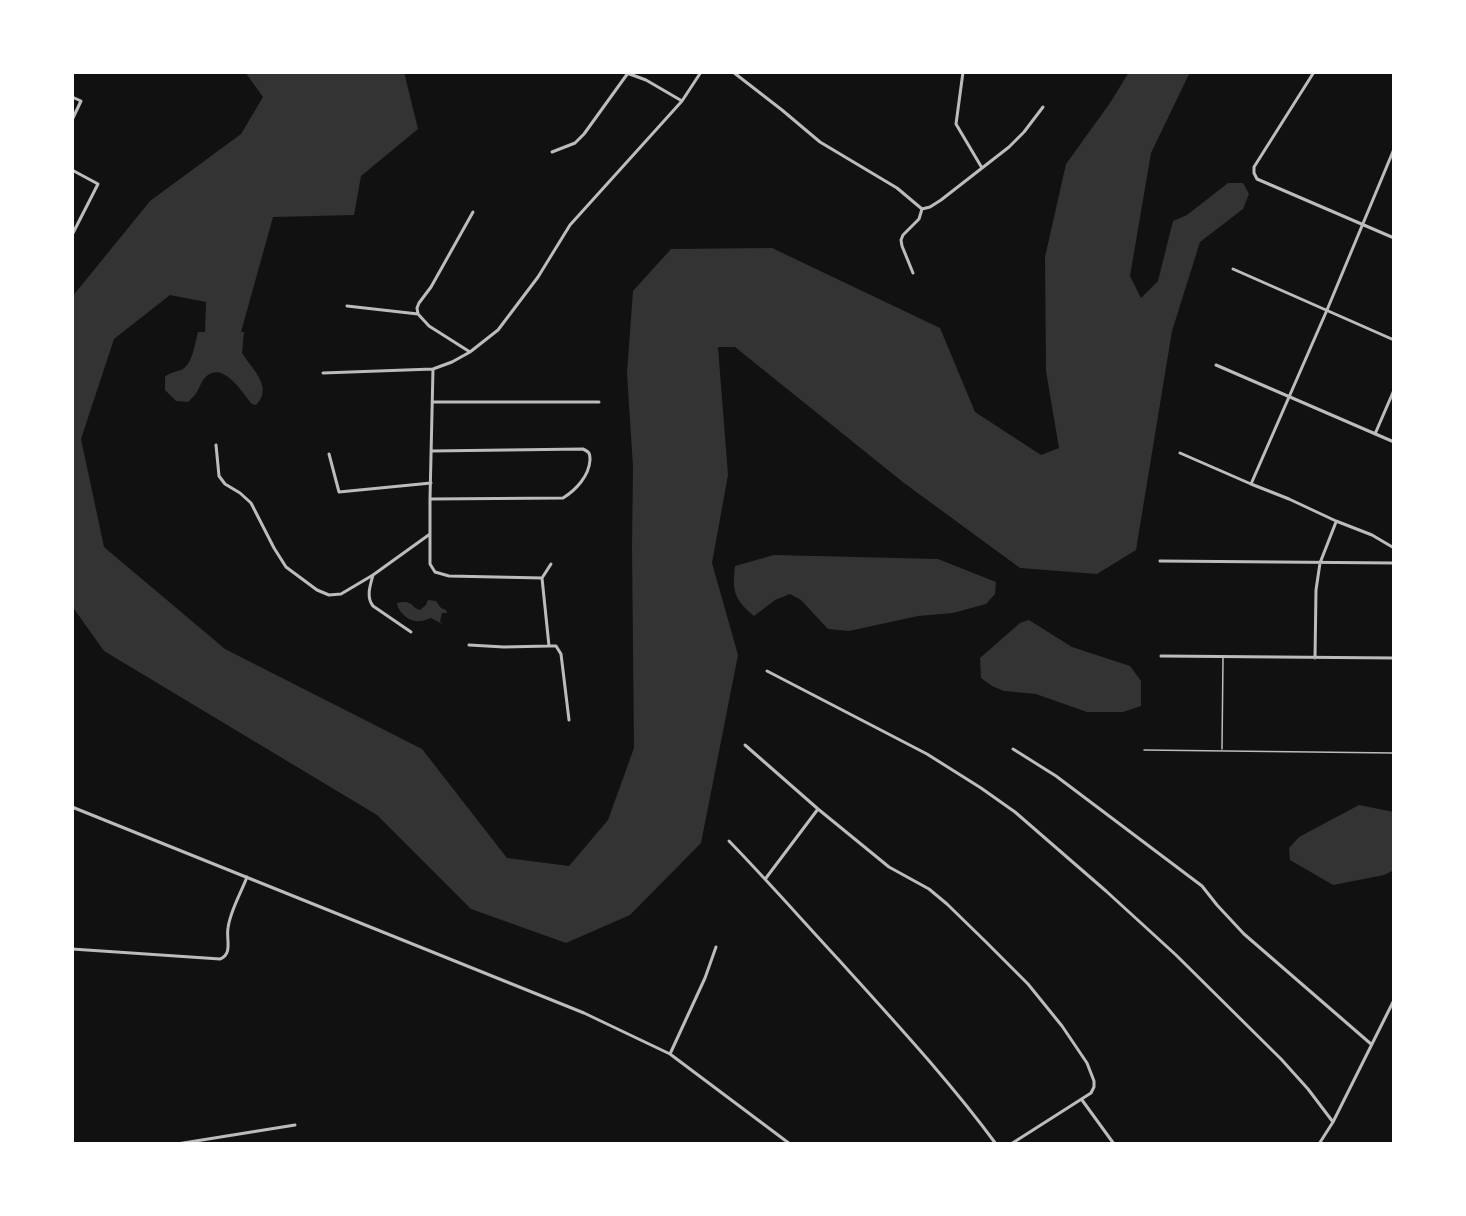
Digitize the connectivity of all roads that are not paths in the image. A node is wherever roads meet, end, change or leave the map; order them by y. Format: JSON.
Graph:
{"nodes":[{"id":1,"x":626,"y":72,"type":"edge"},
{"id":2,"x":701,"y":72,"type":"edge"},
{"id":3,"x":733,"y":72,"type":"edge"},
{"id":4,"x":963,"y":72,"type":"edge"},
{"id":5,"x":1314,"y":72,"type":"edge"},
{"id":6,"x":72,"y":97,"type":"edge"},
{"id":7,"x":682,"y":101,"type":"junction"},
{"id":8,"x":1043,"y":107,"type":"dead end"},
{"id":9,"x":72,"y":120,"type":"edge"},
{"id":10,"x":1394,"y":149,"type":"edge"},
{"id":11,"x":552,"y":152,"type":"dead end"},
{"id":12,"x":982,"y":168,"type":"junction"},
{"id":13,"x":72,"y":171,"type":"edge"},
{"id":14,"x":922,"y":209,"type":"junction"},
{"id":15,"x":473,"y":212,"type":"dead end"},
{"id":16,"x":1362,"y":224,"type":"junction"},
{"id":17,"x":72,"y":235,"type":"edge"},
{"id":18,"x":1394,"y":238,"type":"edge"},
{"id":19,"x":1233,"y":269,"type":"dead end"},
{"id":20,"x":913,"y":273,"type":"dead end"},
{"id":21,"x":348,"y":306,"type":"dead end"},
{"id":22,"x":1327,"y":310,"type":"junction"},
{"id":23,"x":418,"y":314,"type":"junction"},
{"id":24,"x":1394,"y":340,"type":"edge"},
{"id":25,"x":470,"y":352,"type":"junction"},
{"id":26,"x":1216,"y":365,"type":"dead end"},
{"id":27,"x":433,"y":369,"type":"junction"},
{"id":28,"x":323,"y":373,"type":"dead end"},
{"id":29,"x":1394,"y":390,"type":"edge"},
{"id":30,"x":1289,"y":397,"type":"junction"},
{"id":31,"x":432,"y":402,"type":"junction"},
{"id":32,"x":599,"y":402,"type":"dead end"},
{"id":33,"x":1375,"y":434,"type":"junction"},
{"id":34,"x":1394,"y":442,"type":"edge"},
{"id":35,"x":216,"y":445,"type":"dead end"},
{"id":36,"x":431,"y":450,"type":"junction"},
{"id":37,"x":1179,"y":453,"type":"dead end"},
{"id":38,"x":329,"y":454,"type":"dead end"},
{"id":39,"x":431,"y":483,"type":"junction"},
{"id":40,"x":1251,"y":484,"type":"junction"},
{"id":41,"x":430,"y":499,"type":"junction"},
{"id":42,"x":1336,"y":521,"type":"junction"},
{"id":43,"x":430,"y":534,"type":"junction"},
{"id":44,"x":1394,"y":548,"type":"edge"},
{"id":45,"x":1160,"y":561,"type":"dead end"},
{"id":46,"x":1320,"y":563,"type":"junction"},
{"id":47,"x":1394,"y":563,"type":"edge"},
{"id":48,"x":551,"y":564,"type":"dead end"},
{"id":49,"x":373,"y":575,"type":"junction"},
{"id":50,"x":542,"y":578,"type":"junction"},
{"id":51,"x":411,"y":632,"type":"dead end"},
{"id":52,"x":469,"y":645,"type":"dead end"},
{"id":53,"x":549,"y":646,"type":"junction"},
{"id":54,"x":1161,"y":656,"type":"dead end"},
{"id":55,"x":1223,"y":657,"type":"junction"},
{"id":56,"x":1315,"y":658,"type":"junction"},
{"id":57,"x":1394,"y":658,"type":"edge"},
{"id":58,"x":767,"y":671,"type":"dead end"},
{"id":59,"x":569,"y":720,"type":"dead end"},
{"id":60,"x":746,"y":745,"type":"dead end"},
{"id":61,"x":1013,"y":749,"type":"dead end"},
{"id":62,"x":1144,"y":750,"type":"dead end"},
{"id":63,"x":1222,"y":750,"type":"junction"},
{"id":64,"x":1394,"y":753,"type":"edge"},
{"id":65,"x":72,"y":807,"type":"edge"},
{"id":66,"x":818,"y":809,"type":"junction"},
{"id":67,"x":729,"y":841,"type":"dead end"},
{"id":68,"x":248,"y":877,"type":"junction"},
{"id":69,"x":766,"y":878,"type":"junction"},
{"id":70,"x":716,"y":947,"type":"dead end"},
{"id":71,"x":72,"y":950,"type":"edge"},
{"id":72,"x":1394,"y":1000,"type":"edge"},
{"id":73,"x":1371,"y":1044,"type":"junction"},
{"id":74,"x":670,"y":1054,"type":"junction"},
{"id":75,"x":1082,"y":1100,"type":"junction"},
{"id":76,"x":1333,"y":1122,"type":"junction"},
{"id":77,"x":295,"y":1125,"type":"dead end"},
{"id":78,"x":784,"y":1139,"type":"junction"},
{"id":79,"x":177,"y":1144,"type":"edge"},
{"id":80,"x":784,"y":1144,"type":"edge"},
{"id":81,"x":790,"y":1144,"type":"edge"},
{"id":82,"x":996,"y":1144,"type":"edge"},
{"id":83,"x":1011,"y":1144,"type":"edge"},
{"id":84,"x":1114,"y":1144,"type":"edge"},
{"id":85,"x":1319,"y":1144,"type":"edge"}],
"edges":[{"from":1,"to":7,"type":"street"},
{"from":1,"to":11,"type":"street"},
{"from":2,"to":7,"type":"street"},
{"from":3,"to":14,"type":"street"},
{"from":4,"to":12,"type":"street"},
{"from":5,"to":16,"type":"street"},
{"from":6,"to":9,"type":"street"},
{"from":7,"to":25,"type":"street"},
{"from":8,"to":12,"type":"street"},
{"from":10,"to":16,"type":"street"},
{"from":12,"to":14,"type":"street"},
{"from":13,"to":17,"type":"street"},
{"from":14,"to":20,"type":"street"},
{"from":15,"to":23,"type":"street"},
{"from":16,"to":18,"type":"street"},
{"from":16,"to":22,"type":"street"},
{"from":19,"to":22,"type":"street"},
{"from":21,"to":23,"type":"street"},
{"from":22,"to":24,"type":"street"},
{"from":22,"to":30,"type":"street"},
{"from":23,"to":25,"type":"street"},
{"from":25,"to":27,"type":"street"},
{"from":26,"to":30,"type":"street"},
{"from":27,"to":28,"type":"street"},
{"from":27,"to":31,"type":"street"},
{"from":29,"to":33,"type":"street"},
{"from":30,"to":33,"type":"street"},
{"from":30,"to":40,"type":"street"},
{"from":31,"to":32,"type":"street"},
{"from":31,"to":36,"type":"street"},
{"from":33,"to":34,"type":"street"},
{"from":35,"to":49,"type":"street"},
{"from":36,"to":39,"type":"street"},
{"from":36,"to":41,"type":"street"},
{"from":37,"to":40,"type":"street"},
{"from":38,"to":39,"type":"street"},
{"from":39,"to":41,"type":"street"},
{"from":40,"to":42,"type":"street"},
{"from":41,"to":43,"type":"street"},
{"from":42,"to":44,"type":"street"},
{"from":42,"to":46,"type":"street"},
{"from":43,"to":49,"type":"street"},
{"from":43,"to":50,"type":"street"},
{"from":45,"to":46,"type":"street"},
{"from":46,"to":47,"type":"street"},
{"from":46,"to":56,"type":"street"},
{"from":48,"to":50,"type":"street"},
{"from":49,"to":51,"type":"street"},
{"from":50,"to":53,"type":"street"},
{"from":52,"to":53,"type":"street"},
{"from":53,"to":59,"type":"street"},
{"from":54,"to":55,"type":"street"},
{"from":55,"to":56,"type":"street"},
{"from":55,"to":63,"type":"lane"},
{"from":56,"to":57,"type":"street"},
{"from":58,"to":76,"type":"street"},
{"from":60,"to":66,"type":"street"},
{"from":61,"to":73,"type":"street"},
{"from":62,"to":63,"type":"lane"},
{"from":63,"to":64,"type":"lane"},
{"from":65,"to":68,"type":"street"},
{"from":66,"to":69,"type":"street"},
{"from":66,"to":75,"type":"street"},
{"from":67,"to":69,"type":"street"},
{"from":68,"to":71,"type":"street"},
{"from":68,"to":74,"type":"street"},
{"from":69,"to":82,"type":"street"},
{"from":70,"to":74,"type":"street"},
{"from":72,"to":73,"type":"street"},
{"from":73,"to":76,"type":"street"},
{"from":74,"to":78,"type":"street"},
{"from":75,"to":83,"type":"street"},
{"from":75,"to":84,"type":"street"},
{"from":76,"to":85,"type":"street"},
{"from":77,"to":79,"type":"street"},
{"from":78,"to":80,"type":"street"},
{"from":78,"to":81,"type":"street"}]}
